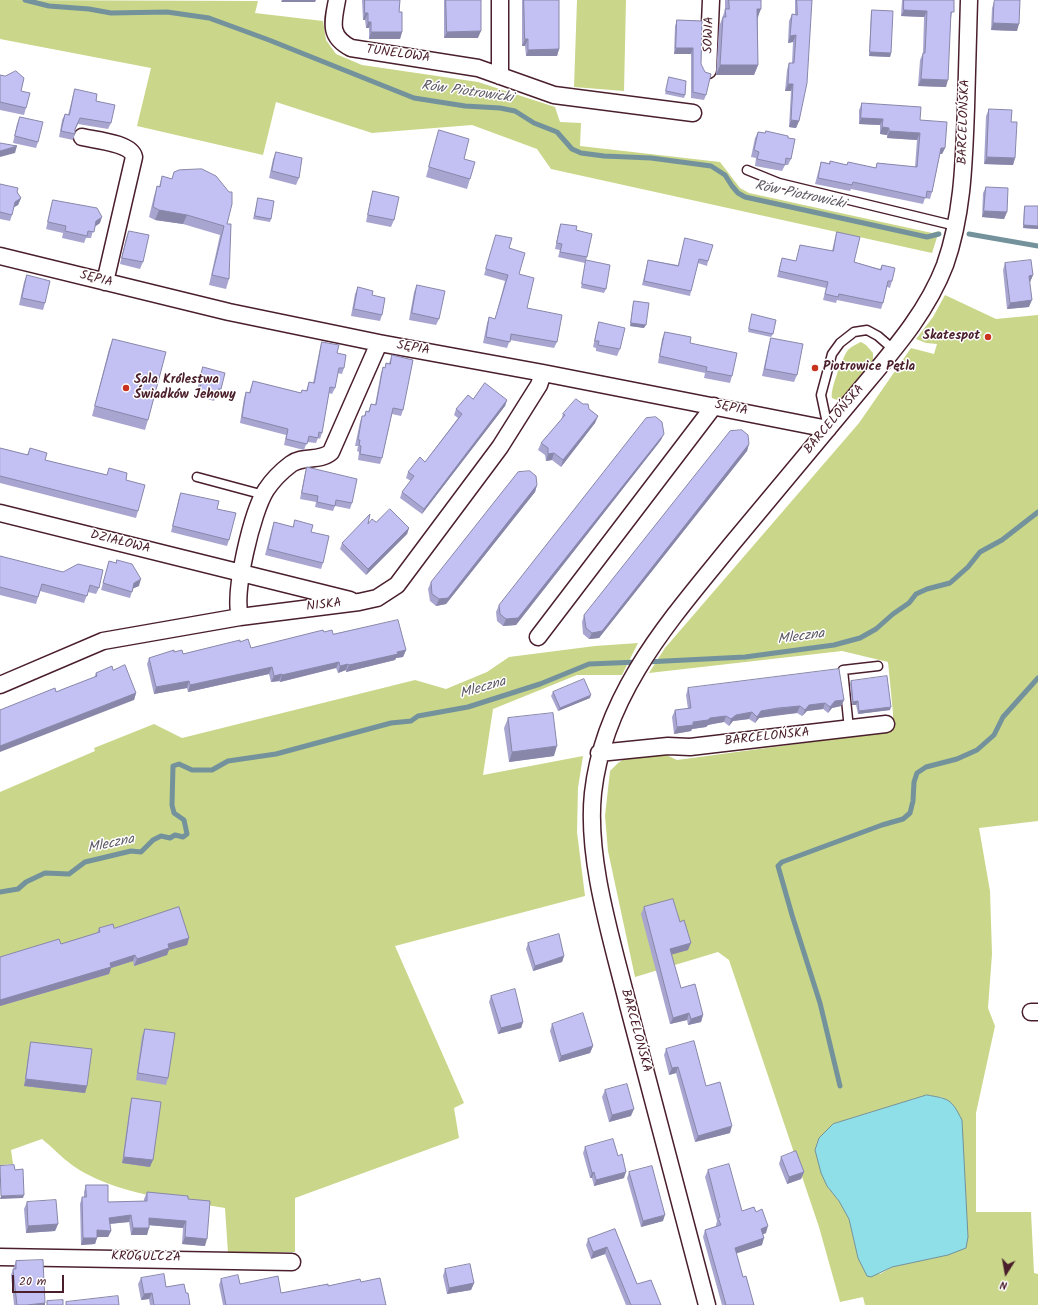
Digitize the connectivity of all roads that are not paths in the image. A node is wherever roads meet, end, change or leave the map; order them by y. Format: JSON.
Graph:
{"nodes":[{"id":1,"x":337,"y":0,"type":"edge"},
{"id":2,"x":500,"y":0,"type":"edge"},
{"id":3,"x":711,"y":0,"type":"edge"},
{"id":4,"x":969,"y":0,"type":"edge"},
{"id":5,"x":708,"y":70,"type":"dead end"},
{"id":6,"x":500,"y":76,"type":"junction"},
{"id":7,"x":693,"y":113,"type":"dead end"},
{"id":8,"x":82,"y":137,"type":"dead end"},
{"id":9,"x":747,"y":170,"type":"dead end"},
{"id":10,"x":956,"y":226,"type":"junction"},
{"id":11,"x":0,"y":256,"type":"edge"},
{"id":12,"x":105,"y":282,"type":"junction"},
{"id":13,"x":379,"y":343,"type":"junction"},
{"id":14,"x":894,"y":350,"type":"junction"},
{"id":15,"x":543,"y":373,"type":"junction"},
{"id":16,"x":714,"y":406,"type":"junction"},
{"id":17,"x":828,"y":429,"type":"junction"},
{"id":18,"x":197,"y":477,"type":"dead end"},
{"id":19,"x":264,"y":495,"type":"junction"},
{"id":20,"x":0,"y":513,"type":"edge"},
{"id":21,"x":241,"y":573,"type":"junction"},
{"id":22,"x":359,"y":602,"type":"junction"},
{"id":23,"x":240,"y":617,"type":"junction"},
{"id":24,"x":538,"y":637,"type":"dead end"},
{"id":25,"x":878,"y":666,"type":"dead end"},
{"id":26,"x":0,"y":685,"type":"edge"},
{"id":27,"x":886,"y":724,"type":"dead end"},
{"id":28,"x":850,"y":729,"type":"junction"},
{"id":29,"x":599,"y":753,"type":"junction"},
{"id":30,"x":0,"y":1256,"type":"edge"},
{"id":31,"x":292,"y":1262,"type":"dead end"},
{"id":32,"x":707,"y":1305,"type":"edge"}],
"edges":[{"from":1,"to":6,"type":"street","name":"TUNELOWA"},
{"from":2,"to":6,"type":"street"},
{"from":3,"to":5,"type":"street","name":"SOWIA"},
{"from":4,"to":10,"type":"street","name":"BARCELOŃSKA"},
{"from":6,"to":7,"type":"street","name":"TUNELOWA"},
{"from":8,"to":12,"type":"street"},
{"from":9,"to":10,"type":"lane"},
{"from":10,"to":14,"type":"street","name":"BARCELOŃSKA"},
{"from":11,"to":12,"type":"street","name":"SĘPIA"},
{"from":12,"to":13,"type":"street","name":"SĘPIA"},
{"from":13,"to":15,"type":"street","name":"SĘPIA"},
{"from":13,"to":19,"type":"street"},
{"from":14,"to":17,"type":"street","name":"BARCELOŃSKA"},
{"from":14,"to":17,"type":"lane"},
{"from":15,"to":16,"type":"street","name":"SĘPIA"},
{"from":15,"to":22,"type":"street","name":"NISKA"},
{"from":16,"to":17,"type":"street","name":"SĘPIA"},
{"from":16,"to":24,"type":"street"},
{"from":17,"to":29,"type":"street","name":"BARCELOŃSKA"},
{"from":18,"to":19,"type":"lane"},
{"from":19,"to":21,"type":"street"},
{"from":20,"to":21,"type":"street","name":"DZIAŁOWA"},
{"from":21,"to":22,"type":"street","name":"DZIAŁOWA"},
{"from":21,"to":23,"type":"street"},
{"from":22,"to":23,"type":"street","name":"NISKA"},
{"from":23,"to":26,"type":"street","name":"NISKA"},
{"from":25,"to":28,"type":"lane"},
{"from":27,"to":28,"type":"street","name":"BARCELOŃSKA"},
{"from":28,"to":29,"type":"street","name":"BARCELOŃSKA"},
{"from":29,"to":32,"type":"street","name":"BARCELOŃSKA"},
{"from":30,"to":31,"type":"street","name":"KROGULCZA"}]}
